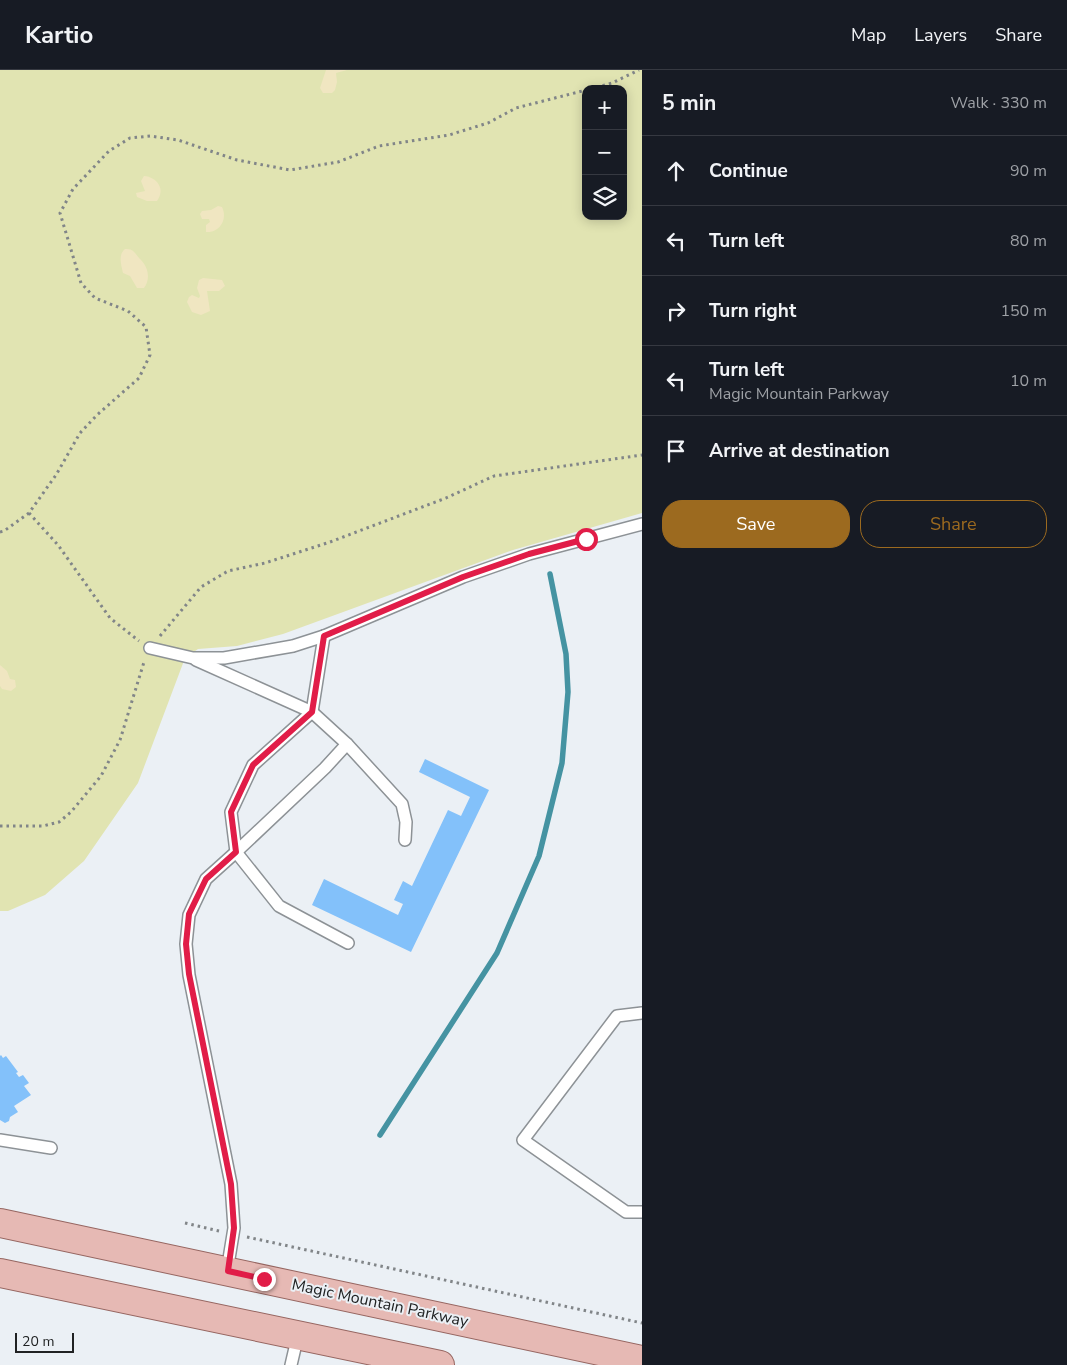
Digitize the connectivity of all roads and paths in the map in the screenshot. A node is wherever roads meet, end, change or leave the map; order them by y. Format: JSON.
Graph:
{"nodes":[{"id":1,"x":639,"y":70,"type":"edge"},
{"id":2,"x":605,"y":85,"type":"edge"},
{"id":3,"x":582,"y":91,"type":"edge"},
{"id":4,"x":642,"y":455,"type":"edge"},
{"id":5,"x":29,"y":514,"type":"junction"},
{"id":6,"x":642,"y":524,"type":"edge"},
{"id":7,"x":0,"y":532,"type":"edge"},
{"id":8,"x":324,"y":636,"type":"junction"},
{"id":9,"x":150,"y":648,"type":"junction"},
{"id":10,"x":193,"y":658,"type":"junction"},
{"id":11,"x":312,"y":712,"type":"junction"},
{"id":12,"x":348,"y":744,"type":"junction"},
{"id":13,"x":0,"y":826,"type":"edge"},
{"id":14,"x":405,"y":840,"type":"dead end"},
{"id":15,"x":236,"y":852,"type":"junction"},
{"id":16,"x":348,"y":943,"type":"dead end"},
{"id":17,"x":642,"y":1013,"type":"edge"},
{"id":18,"x":0,"y":1140,"type":"edge"},
{"id":19,"x":52,"y":1148,"type":"dead end"},
{"id":20,"x":642,"y":1212,"type":"edge"},
{"id":21,"x":0,"y":1222,"type":"edge"},
{"id":22,"x":185,"y":1223,"type":"dead end"},
{"id":23,"x":234,"y":1234,"type":"junction"},
{"id":24,"x":228,"y":1271,"type":"junction"},
{"id":25,"x":0,"y":1273,"type":"edge"},
{"id":26,"x":642,"y":1323,"type":"edge"},
{"id":27,"x":298,"y":1335,"type":"junction"},
{"id":28,"x":642,"y":1360,"type":"edge"},
{"id":29,"x":291,"y":1365,"type":"edge"},
{"id":30,"x":440,"y":1365,"type":"edge"}],
"edges":[{"from":1,"to":2,"type":"path"},
{"from":3,"to":5,"type":"path"},
{"from":4,"to":9,"type":"path"},
{"from":5,"to":7,"type":"path"},
{"from":5,"to":9,"type":"path"},
{"from":6,"to":8,"type":"lane"},
{"from":8,"to":10,"type":"lane"},
{"from":8,"to":11,"type":"lane"},
{"from":9,"to":10,"type":"lane"},
{"from":9,"to":13,"type":"path"},
{"from":10,"to":11,"type":"lane"},
{"from":11,"to":12,"type":"lane"},
{"from":11,"to":15,"type":"lane"},
{"from":12,"to":14,"type":"lane"},
{"from":12,"to":15,"type":"lane"},
{"from":15,"to":16,"type":"lane"},
{"from":15,"to":23,"type":"lane"},
{"from":17,"to":20,"type":"lane"},
{"from":18,"to":19,"type":"lane"},
{"from":21,"to":24,"type":"main road","name":"Magic Mountain Parkway"},
{"from":22,"to":23,"type":"path"},
{"from":23,"to":24,"type":"lane"},
{"from":23,"to":26,"type":"path"},
{"from":24,"to":28,"type":"main road","name":"Magic Mountain Parkway"},
{"from":25,"to":27,"type":"main road"},
{"from":27,"to":29,"type":"lane"},
{"from":27,"to":30,"type":"main road"}]}
